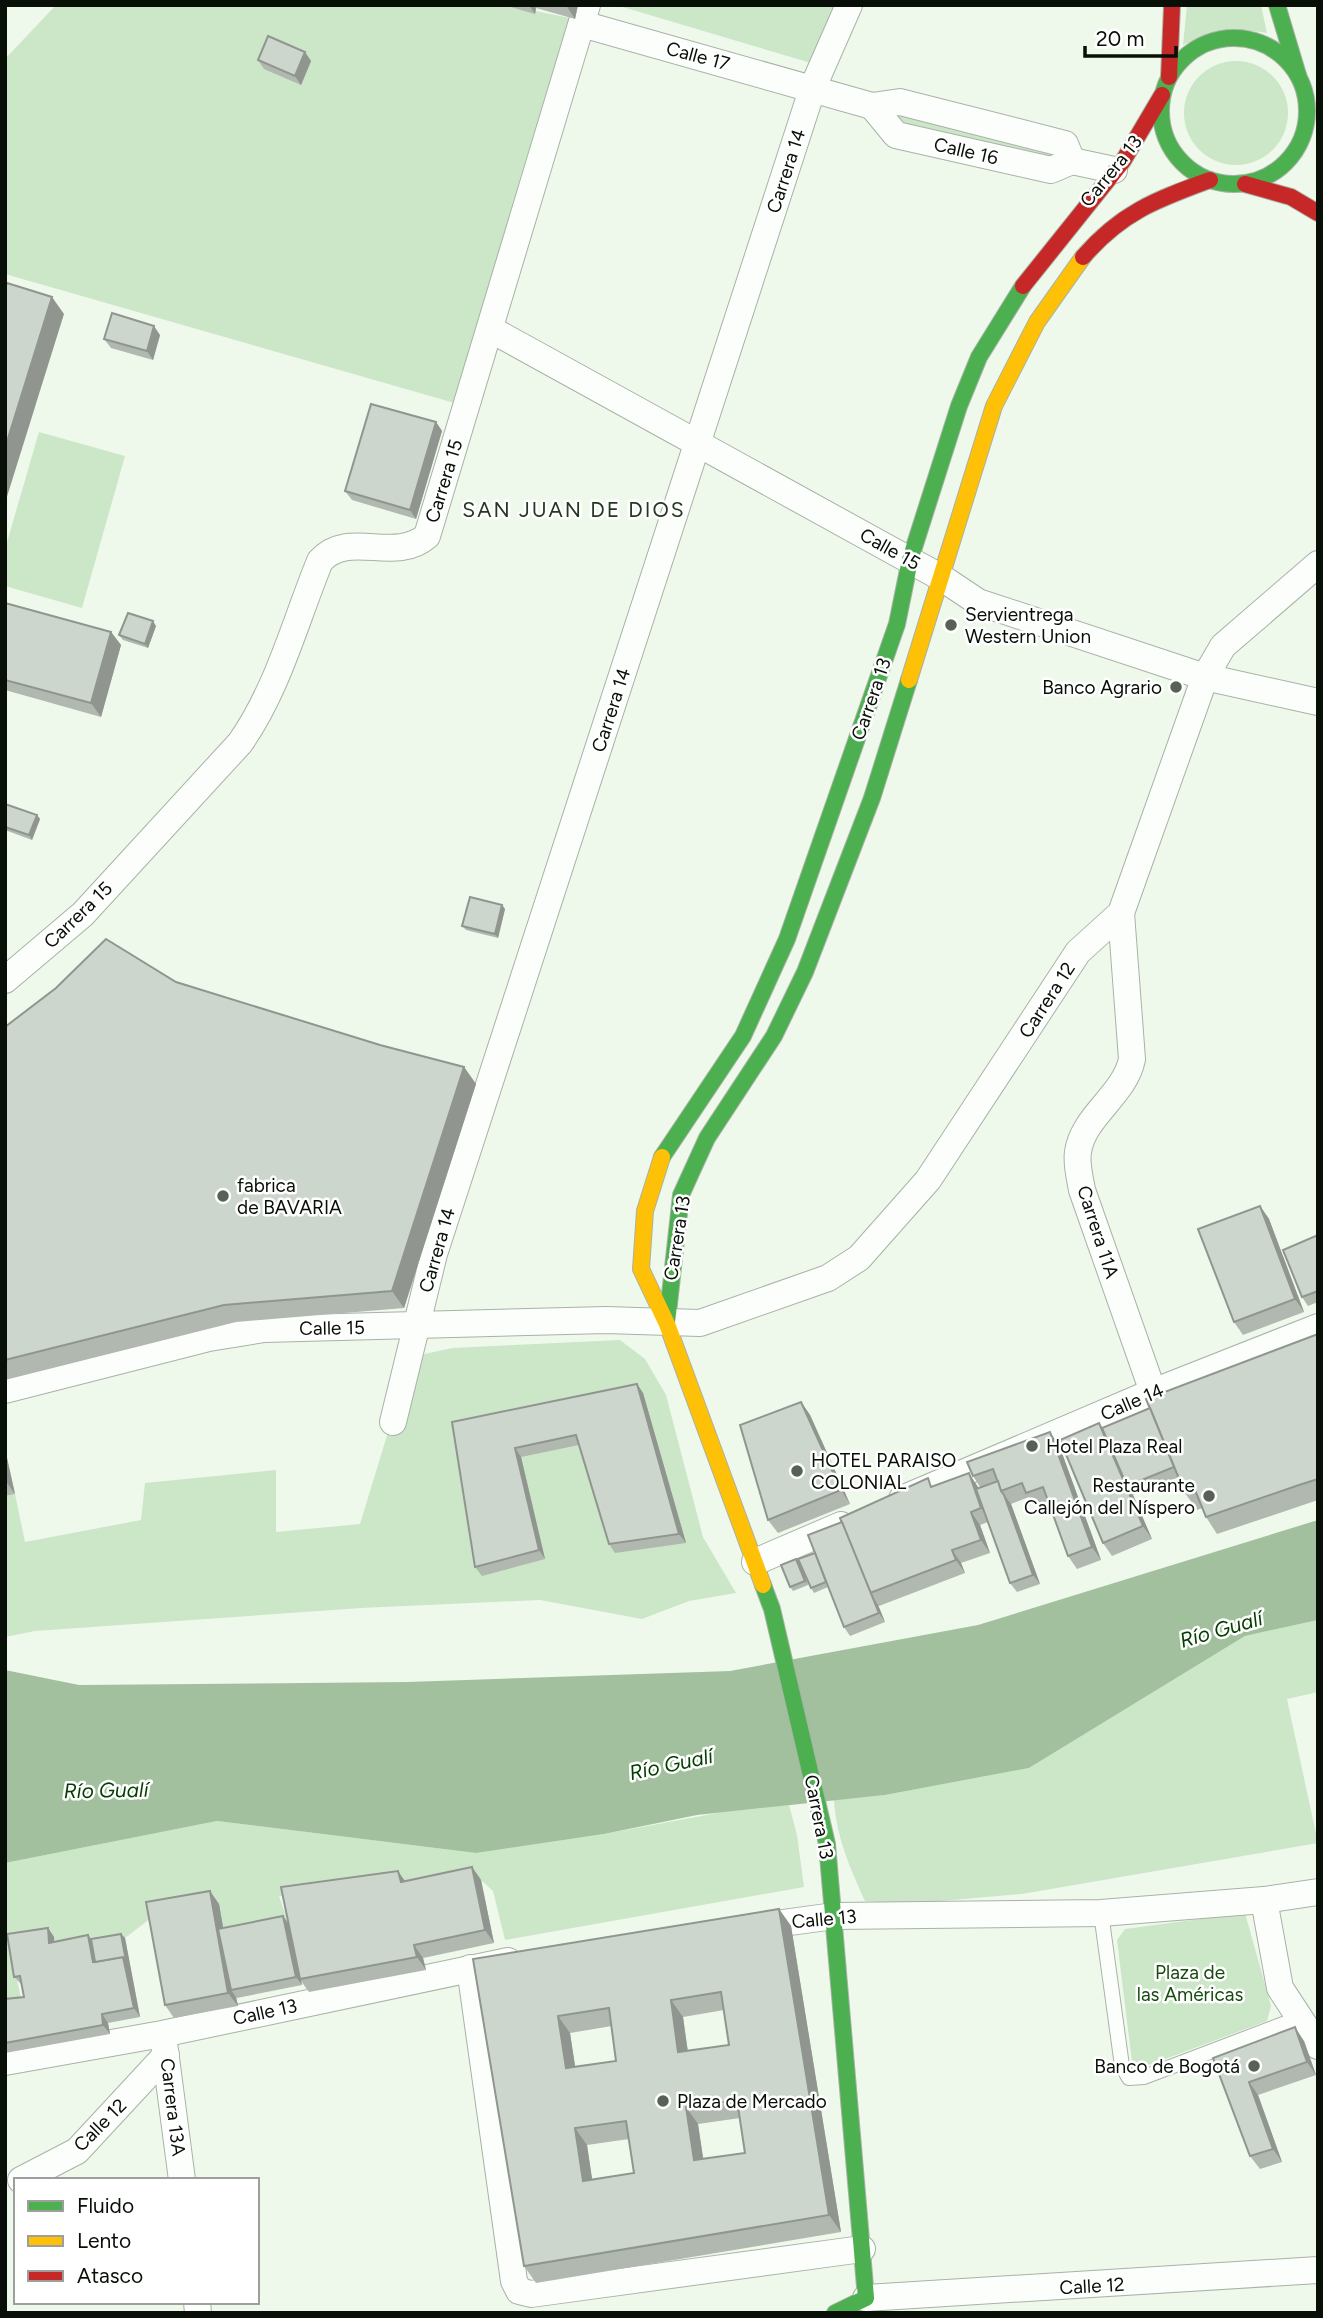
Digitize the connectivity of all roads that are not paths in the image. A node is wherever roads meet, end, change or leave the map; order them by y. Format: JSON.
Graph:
{"nodes":[{"id":1,"x":849,"y":5,"type":"edge"},
{"id":2,"x":1172,"y":5,"type":"edge"},
{"id":3,"x":1277,"y":5,"type":"edge"},
{"id":4,"x":585,"y":15,"type":"edge"},
{"id":5,"x":1318,"y":70,"type":"edge"},
{"id":6,"x":1299,"y":76,"type":"junction"},
{"id":7,"x":1169,"y":77,"type":"junction"},
{"id":8,"x":813,"y":87,"type":"junction"},
{"id":9,"x":1162,"y":95,"type":"junction"},
{"id":10,"x":1306,"y":97,"type":"junction"},
{"id":11,"x":1318,"y":114,"type":"edge"},
{"id":12,"x":1115,"y":170,"type":"junction"},
{"id":13,"x":1210,"y":180,"type":"junction"},
{"id":14,"x":1245,"y":184,"type":"junction"},
{"id":15,"x":1318,"y":213,"type":"edge"},
{"id":16,"x":490,"y":329,"type":"junction"},
{"id":17,"x":697,"y":443,"type":"junction"},
{"id":18,"x":910,"y":560,"type":"junction"},
{"id":19,"x":1318,"y":564,"type":"edge"},
{"id":20,"x":942,"y":578,"type":"junction"},
{"id":21,"x":1205,"y":677,"type":"junction"},
{"id":22,"x":1318,"y":702,"type":"edge"},
{"id":23,"x":1121,"y":913,"type":"junction"},
{"id":24,"x":5,"y":980,"type":"edge"},
{"id":25,"x":667,"y":1324,"type":"junction"},
{"id":26,"x":416,"y":1326,"type":"junction"},
{"id":27,"x":1318,"y":1327,"type":"edge"},
{"id":28,"x":5,"y":1390,"type":"edge"},
{"id":29,"x":1153,"y":1392,"type":"junction"},
{"id":30,"x":393,"y":1422,"type":"dead end"},
{"id":31,"x":755,"y":1562,"type":"junction"},
{"id":32,"x":1318,"y":1892,"type":"edge"},
{"id":33,"x":1264,"y":1900,"type":"junction"},
{"id":34,"x":1101,"y":1913,"type":"junction"},
{"id":35,"x":834,"y":1916,"type":"junction"},
{"id":36,"x":727,"y":1931,"type":"edge"},
{"id":37,"x":539,"y":1957,"type":"edge"},
{"id":38,"x":470,"y":1968,"type":"junction"},
{"id":39,"x":1299,"y":2018,"type":"junction"},
{"id":40,"x":164,"y":2044,"type":"junction"},
{"id":41,"x":1318,"y":2046,"type":"edge"},
{"id":42,"x":5,"y":2062,"type":"edge"},
{"id":43,"x":25,"y":2178,"type":"edge"},
{"id":44,"x":182,"y":2178,"type":"edge"},
{"id":45,"x":862,"y":2249,"type":"junction"},
{"id":46,"x":1318,"y":2270,"type":"edge"},
{"id":47,"x":866,"y":2298,"type":"junction"},
{"id":48,"x":835,"y":2313,"type":"edge"}],
"edges":[{"from":1,"to":8,"type":"street","name":"Carrera 14"},
{"from":2,"to":7,"type":"main road"},
{"from":3,"to":6,"type":"main road"},
{"from":4,"to":8,"type":"street","name":"Calle 17"},
{"from":4,"to":16,"type":"street","name":"Carrera 15"},
{"from":5,"to":6,"type":"main road"},
{"from":6,"to":7,"type":"main road"},
{"from":6,"to":10,"type":"main road"},
{"from":7,"to":9,"type":"main road"},
{"from":8,"to":12,"type":"street","name":"Calle 16"},
{"from":8,"to":17,"type":"street","name":"Carrera 14"},
{"from":9,"to":12,"type":"main road","name":"Carrera 13"},
{"from":9,"to":13,"type":"main road"},
{"from":10,"to":11,"type":"main road"},
{"from":10,"to":14,"type":"main road"},
{"from":12,"to":18,"type":"main road","name":"Carrera 13"},
{"from":13,"to":14,"type":"main road"},
{"from":13,"to":20,"type":"main road","name":"Carrera 13"},
{"from":14,"to":15,"type":"main road"},
{"from":16,"to":17,"type":"street","name":"Calle 15"},
{"from":16,"to":24,"type":"street","name":"Carrera 15"},
{"from":17,"to":18,"type":"street","name":"Calle 15"},
{"from":17,"to":26,"type":"street","name":"Carrera 14"},
{"from":18,"to":20,"type":"street","name":"Calle 15"},
{"from":18,"to":25,"type":"main road","name":"Carrera 13"},
{"from":19,"to":21,"type":"street","name":"Carrera 12"},
{"from":20,"to":21,"type":"street","name":"Calle 15"},
{"from":20,"to":25,"type":"main road","name":"Carrera 13"},
{"from":21,"to":22,"type":"street","name":"Calle 15"},
{"from":21,"to":23,"type":"street","name":"Carrera 12"},
{"from":23,"to":25,"type":"street","name":"Carrera 12"},
{"from":23,"to":29,"type":"street","name":"Carrera 11A"},
{"from":25,"to":26,"type":"street","name":"Calle 15"},
{"from":25,"to":31,"type":"main road","name":"Carrera 13"},
{"from":26,"to":28,"type":"street","name":"Calle 15"},
{"from":26,"to":30,"type":"street","name":"Carrera 14"},
{"from":27,"to":29,"type":"street","name":"Calle 14"},
{"from":29,"to":31,"type":"street","name":"Calle 14"},
{"from":31,"to":35,"type":"main road","name":"Carrera 13"},
{"from":32,"to":33,"type":"street","name":"Calle 13"},
{"from":33,"to":34,"type":"street","name":"Calle 13"},
{"from":33,"to":39,"type":"street"},
{"from":34,"to":35,"type":"street","name":"Calle 13"},
{"from":34,"to":39,"type":"lane"},
{"from":35,"to":36,"type":"street","name":"Calle 13"},
{"from":35,"to":45,"type":"main road","name":"Carrera 13"},
{"from":37,"to":38,"type":"street","name":"Calle 13"},
{"from":38,"to":40,"type":"street","name":"Calle 13"},
{"from":38,"to":45,"type":"street"},
{"from":39,"to":41,"type":"street"},
{"from":40,"to":42,"type":"street","name":"Calle 13"},
{"from":40,"to":43,"type":"street","name":"Calle 12"},
{"from":40,"to":44,"type":"street","name":"Carrera 13A"},
{"from":45,"to":47,"type":"main road","name":"Carrera 13"},
{"from":46,"to":47,"type":"street","name":"Calle 12"},
{"from":47,"to":48,"type":"main road"}]}
